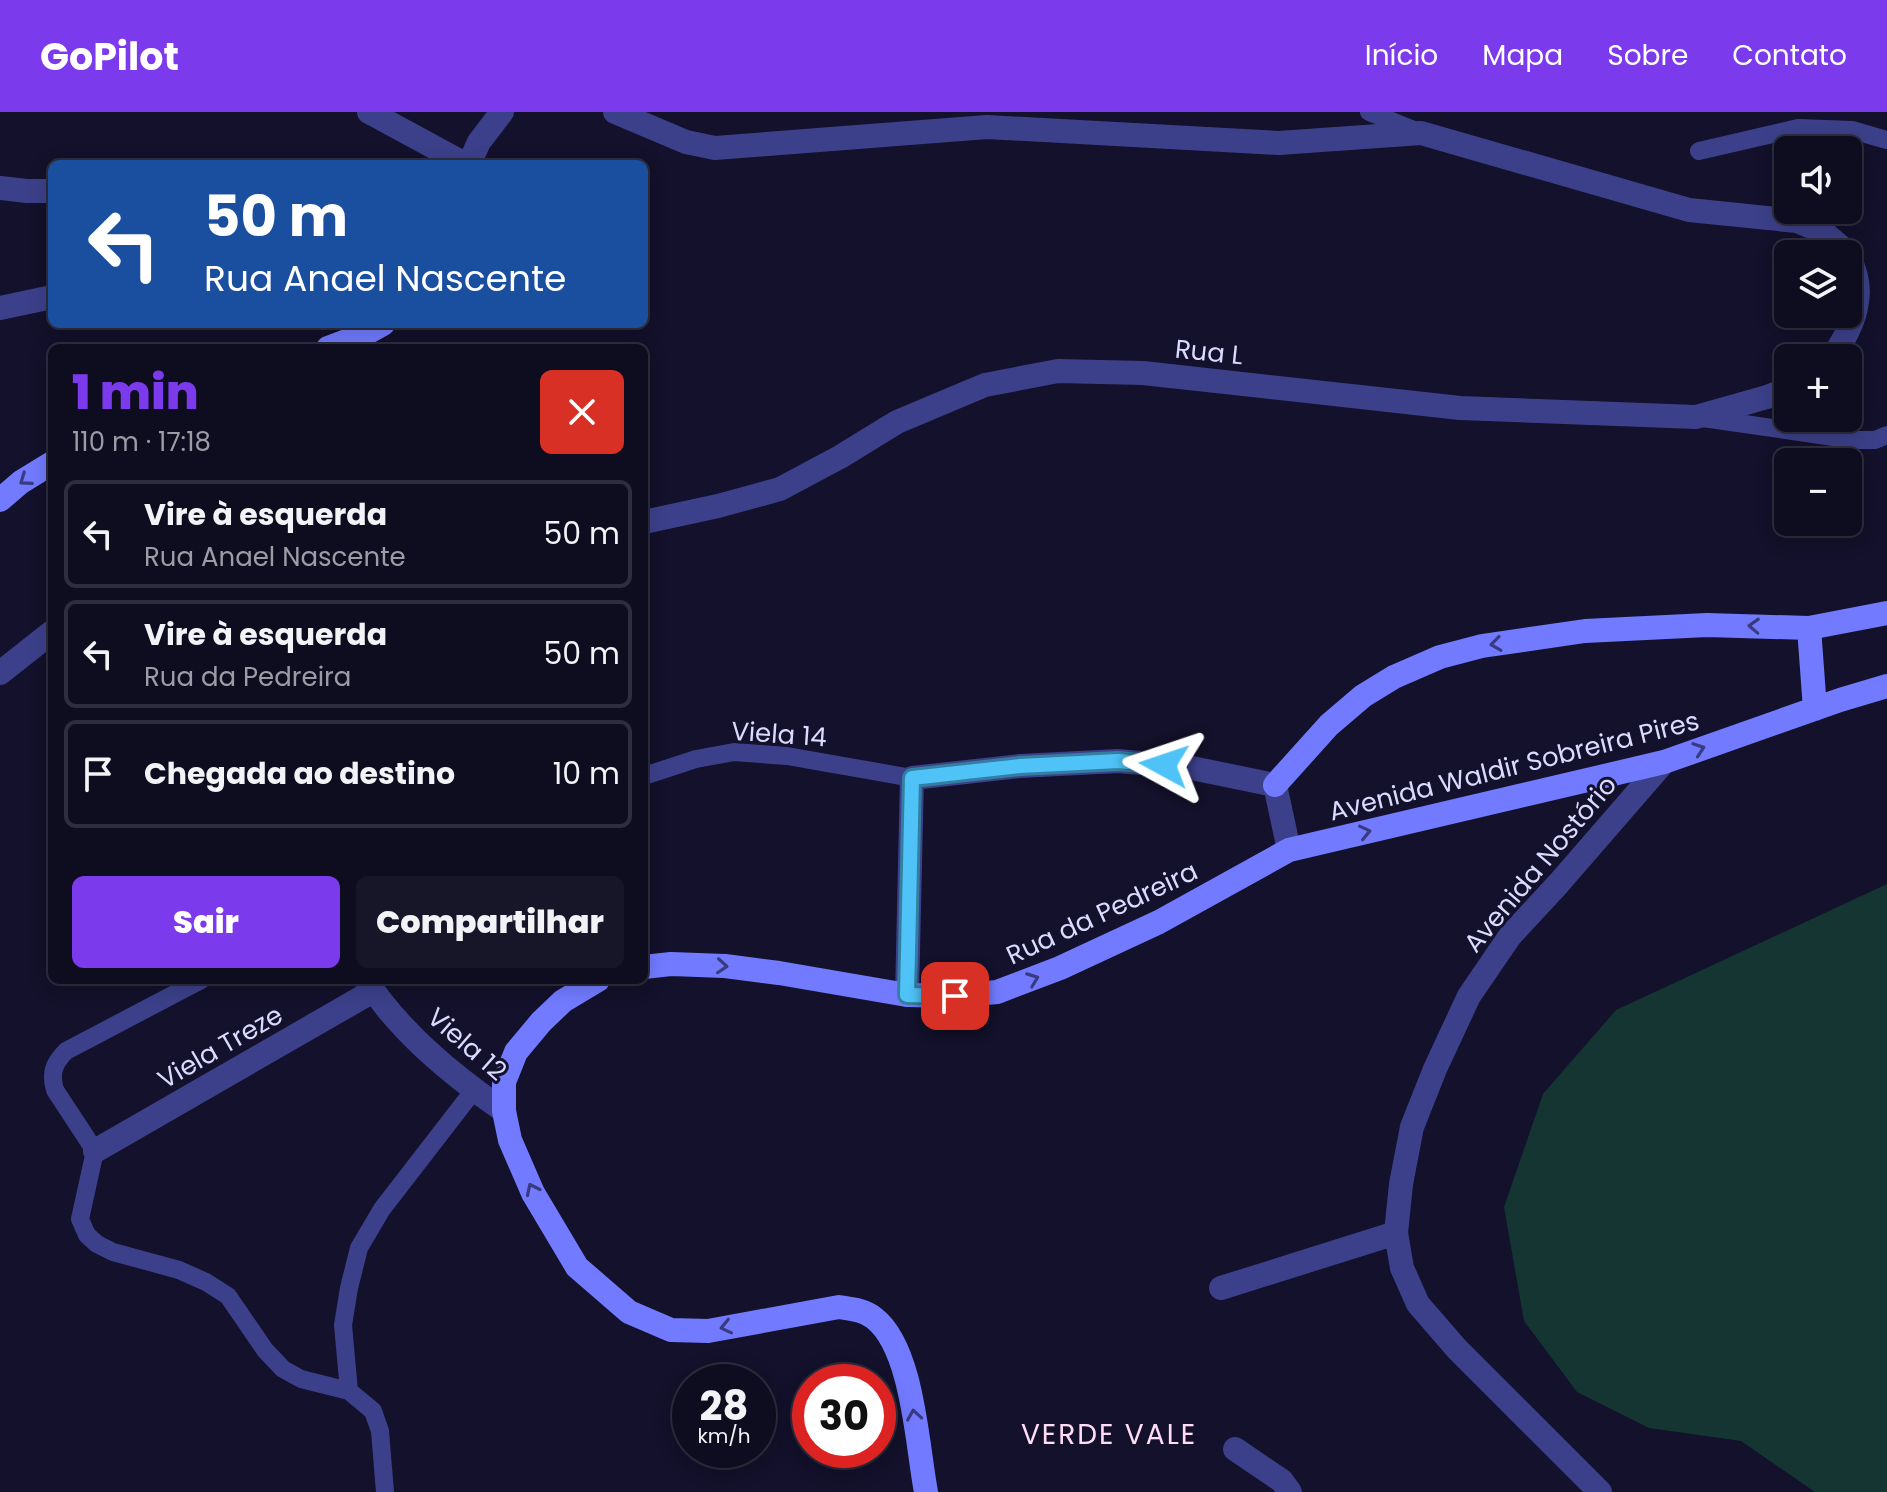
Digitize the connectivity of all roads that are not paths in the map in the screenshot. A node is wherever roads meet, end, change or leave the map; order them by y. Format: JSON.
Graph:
{"nodes":[{"id":1,"x":369,"y":112,"type":"edge"},
{"id":2,"x":502,"y":112,"type":"edge"},
{"id":3,"x":615,"y":112,"type":"edge"},
{"id":4,"x":1369,"y":112,"type":"edge"},
{"id":5,"x":1421,"y":133,"type":"junction"},
{"id":6,"x":1887,"y":140,"type":"edge"},
{"id":7,"x":1699,"y":151,"type":"dead end"},
{"id":8,"x":459,"y":160,"type":"edge"},
{"id":9,"x":469,"y":160,"type":"edge"},
{"id":10,"x":0,"y":188,"type":"edge"},
{"id":11,"x":48,"y":191,"type":"edge"},
{"id":12,"x":1832,"y":240,"type":"edge"},
{"id":13,"x":48,"y":298,"type":"edge"},
{"id":14,"x":0,"y":308,"type":"edge"},
{"id":15,"x":376,"y":328,"type":"edge"},
{"id":16,"x":339,"y":344,"type":"edge"},
{"id":17,"x":1774,"y":394,"type":"edge"},
{"id":18,"x":1696,"y":417,"type":"junction"},
{"id":19,"x":1887,"y":435,"type":"edge"},
{"id":20,"x":48,"y":465,"type":"edge"},
{"id":21,"x":0,"y":500,"type":"edge"},
{"id":22,"x":648,"y":521,"type":"edge"},
{"id":23,"x":1887,"y":613,"type":"edge"},
{"id":24,"x":1809,"y":628,"type":"junction"},
{"id":25,"x":48,"y":635,"type":"edge"},
{"id":26,"x":0,"y":673,"type":"edge"},
{"id":27,"x":1887,"y":686,"type":"edge"},
{"id":28,"x":1815,"y":709,"type":"junction"},
{"id":29,"x":1664,"y":762,"type":"junction"},
{"id":30,"x":648,"y":775,"type":"edge"},
{"id":31,"x":912,"y":778,"type":"junction"},
{"id":32,"x":1275,"y":785,"type":"junction"},
{"id":33,"x":1289,"y":850,"type":"junction"},
{"id":34,"x":648,"y":967,"type":"edge"},
{"id":35,"x":193,"y":984,"type":"edge"},
{"id":36,"x":591,"y":984,"type":"edge"},
{"id":37,"x":369,"y":986,"type":"edge"},
{"id":38,"x":907,"y":995,"type":"junction"},
{"id":39,"x":474,"y":1090,"type":"junction"},
{"id":40,"x":504,"y":1111,"type":"junction"},
{"id":41,"x":95,"y":1151,"type":"junction"},
{"id":42,"x":1396,"y":1233,"type":"junction"},
{"id":43,"x":1221,"y":1288,"type":"dead end"},
{"id":44,"x":349,"y":1391,"type":"junction"},
{"id":45,"x":1235,"y":1449,"type":"dead end"},
{"id":46,"x":385,"y":1492,"type":"edge"},
{"id":47,"x":926,"y":1492,"type":"edge"},
{"id":48,"x":1290,"y":1492,"type":"edge"},
{"id":49,"x":1600,"y":1492,"type":"edge"}],
"edges":[{"from":1,"to":8,"type":"street"},
{"from":2,"to":9,"type":"street"},
{"from":3,"to":5,"type":"street"},
{"from":4,"to":5,"type":"lane"},
{"from":5,"to":12,"type":"street"},
{"from":6,"to":7,"type":"lane"},
{"from":10,"to":11,"type":"street"},
{"from":13,"to":14,"type":"street"},
{"from":15,"to":16,"type":"street"},
{"from":17,"to":18,"type":"street","name":"Rua L"},
{"from":18,"to":19,"type":"lane"},
{"from":18,"to":22,"type":"street","name":"Rua L"},
{"from":20,"to":21,"type":"street","one_way":true},
{"from":23,"to":24,"type":"street"},
{"from":24,"to":28,"type":"street"},
{"from":24,"to":32,"type":"street","one_way":true},
{"from":25,"to":26,"type":"street"},
{"from":27,"to":28,"type":"street","name":"Avenida Waldir Sobreira Pires"},
{"from":29,"to":28,"type":"street","name":"Avenida Waldir Sobreira Pires","one_way":true},
{"from":33,"to":29,"type":"street","name":"Avenida Waldir Sobreira Pires","one_way":true},
{"from":29,"to":42,"type":"street","name":"Avenida Nostório"},
{"from":30,"to":31,"type":"lane","name":"Viela 14"},
{"from":31,"to":32,"type":"street"},
{"from":31,"to":38,"type":"street"},
{"from":32,"to":33,"type":"street"},
{"from":38,"to":33,"type":"street","name":"Rua da Pedreira","one_way":true},
{"from":34,"to":38,"type":"street","name":"Rua da Pedreira","one_way":true},
{"from":35,"to":41,"type":"lane"},
{"from":36,"to":40,"type":"street"},
{"from":37,"to":39,"type":"street","name":"Viela 12"},
{"from":37,"to":41,"type":"street","name":"Viela Treze"},
{"from":39,"to":40,"type":"street","name":"Viela 12"},
{"from":39,"to":44,"type":"lane"},
{"from":47,"to":40,"type":"street","one_way":true},
{"from":41,"to":44,"type":"lane"},
{"from":42,"to":43,"type":"street"},
{"from":42,"to":49,"type":"street","name":"Avenida Nostório"},
{"from":44,"to":46,"type":"lane"},
{"from":45,"to":48,"type":"street"}]}
